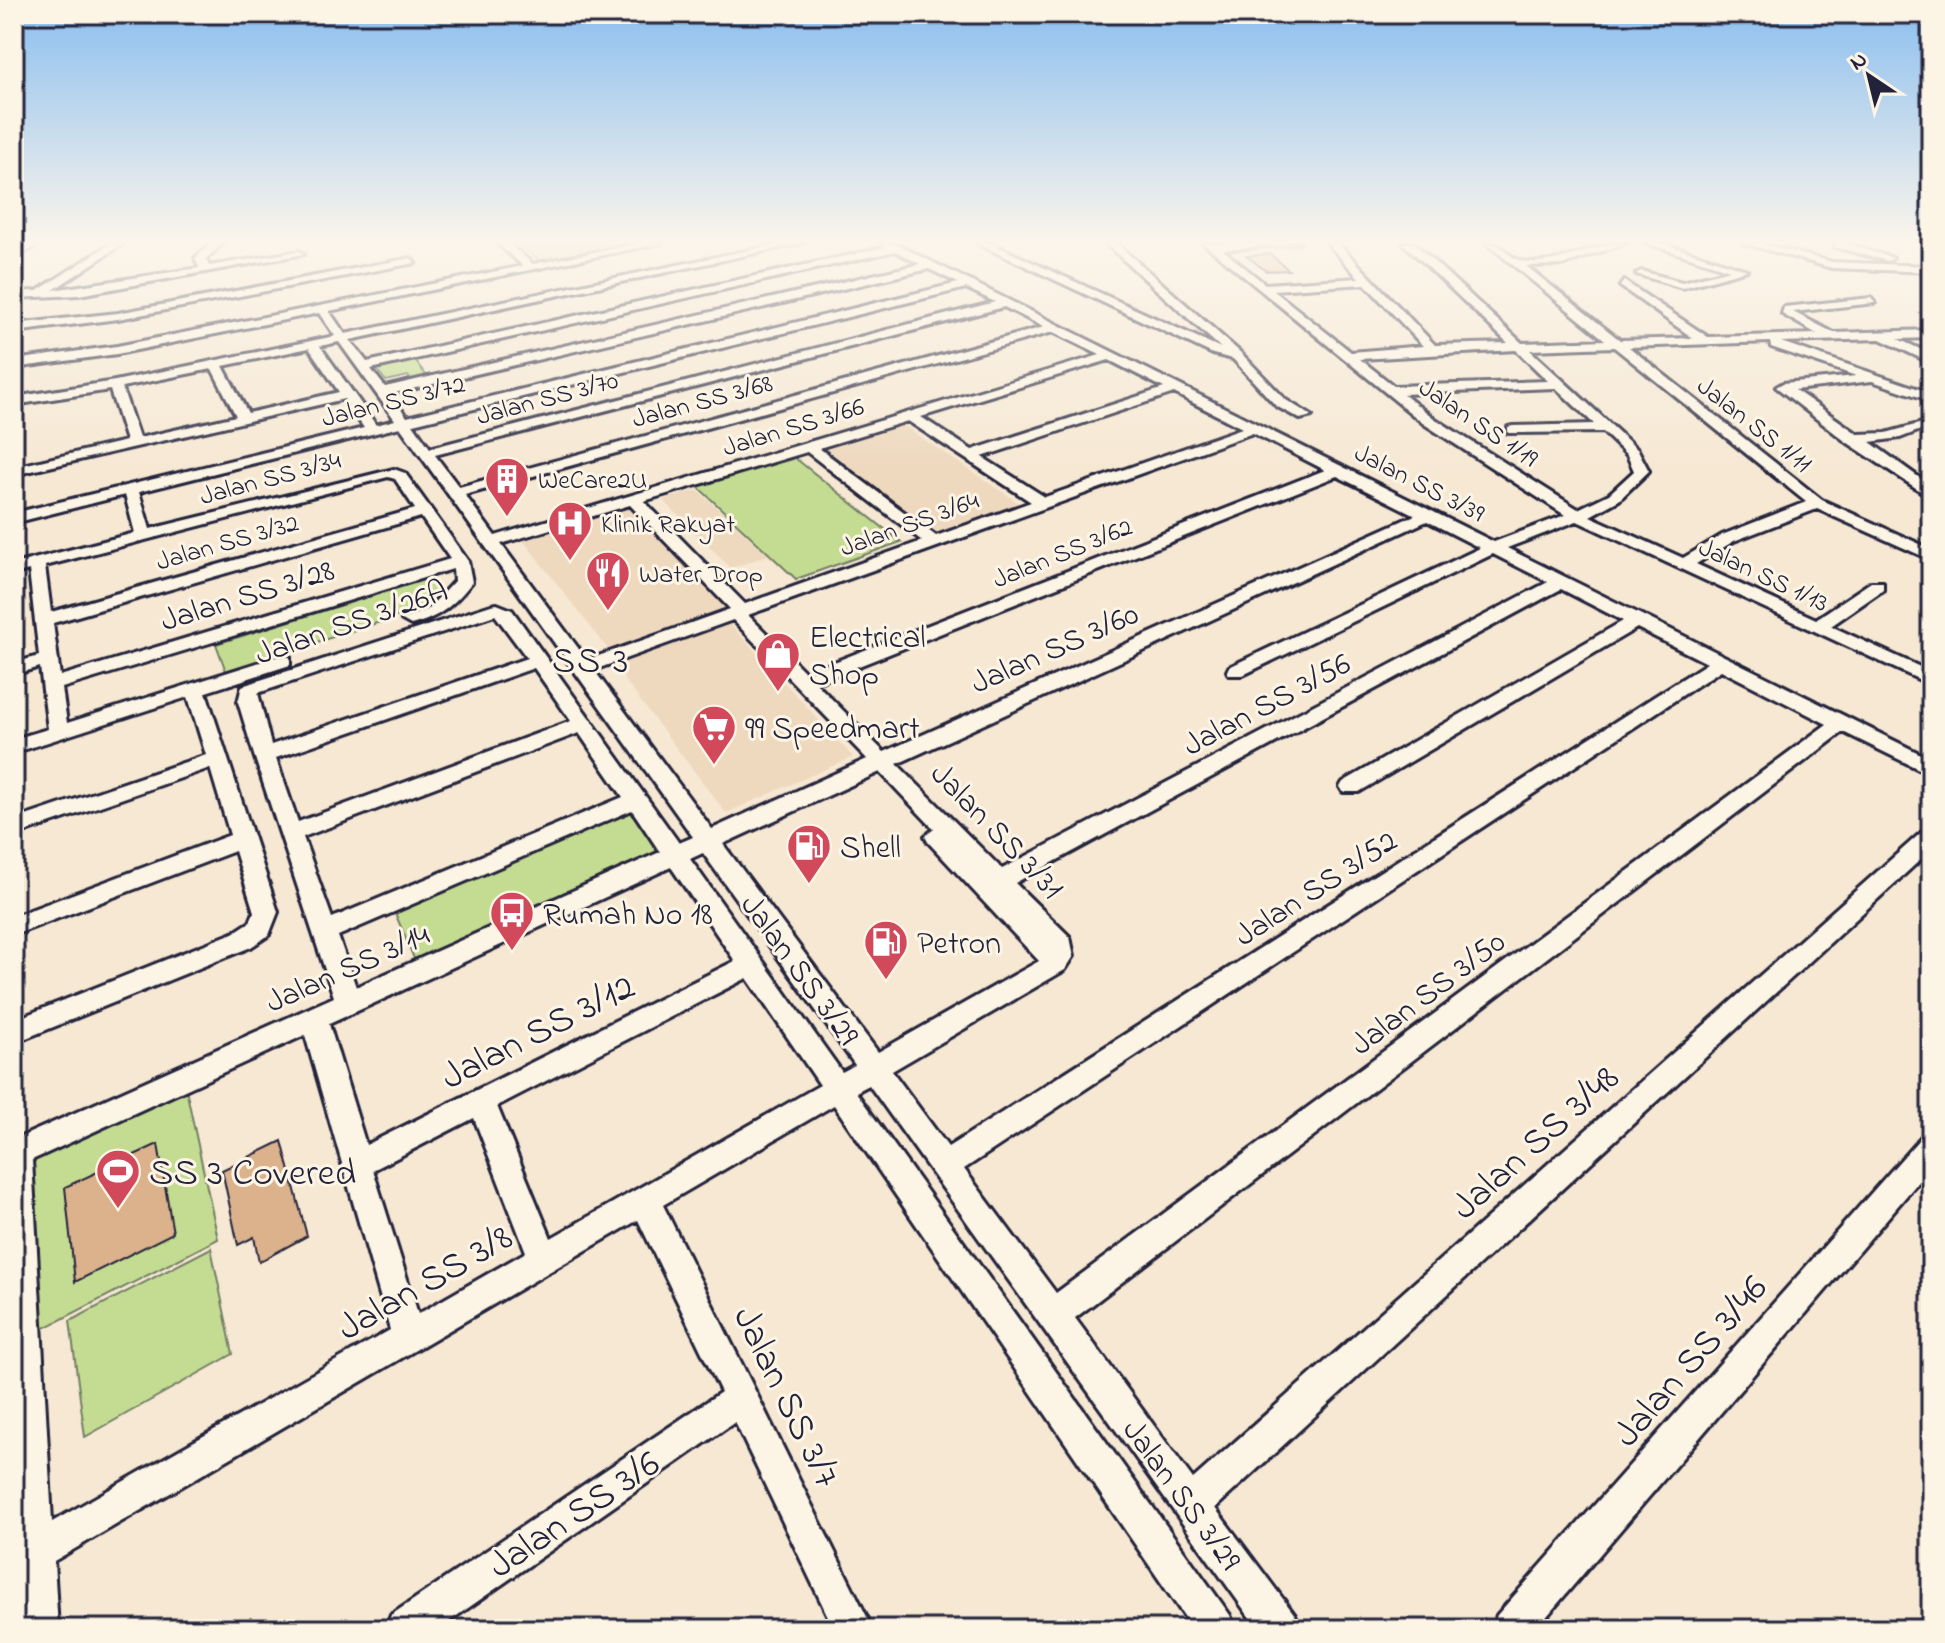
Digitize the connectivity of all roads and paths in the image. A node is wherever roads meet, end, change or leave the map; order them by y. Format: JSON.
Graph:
{"nodes":[{"id":1,"x":89,"y":320,"type":"edge"},
{"id":2,"x":272,"y":320,"type":"edge"},
{"id":3,"x":329,"y":320,"type":"edge"},
{"id":4,"x":432,"y":320,"type":"edge"},
{"id":5,"x":572,"y":320,"type":"edge"},
{"id":6,"x":693,"y":320,"type":"edge"},
{"id":7,"x":822,"y":320,"type":"edge"},
{"id":8,"x":942,"y":320,"type":"edge"},
{"id":9,"x":1038,"y":320,"type":"edge"},
{"id":10,"x":1149,"y":320,"type":"edge"},
{"id":11,"x":1197,"y":320,"type":"edge"},
{"id":12,"x":1304,"y":320,"type":"edge"},
{"id":13,"x":1404,"y":320,"type":"edge"},
{"id":14,"x":1489,"y":320,"type":"edge"},
{"id":15,"x":1586,"y":320,"type":"edge"},
{"id":16,"x":1675,"y":320,"type":"edge"},
{"id":17,"x":1800,"y":320,"type":"edge"},
{"id":18,"x":14,"y":328,"type":"edge"},
{"id":19,"x":1054,"y":328,"type":"junction"},
{"id":20,"x":1931,"y":334,"type":"edge"},
{"id":21,"x":1884,"y":336,"type":"junction"},
{"id":22,"x":342,"y":338,"type":"junction"},
{"id":23,"x":1834,"y":338,"type":"junction"},
{"id":24,"x":1767,"y":340,"type":"junction"},
{"id":25,"x":1707,"y":342,"type":"junction"},
{"id":26,"x":312,"y":344,"type":"junction"},
{"id":27,"x":1618,"y":345,"type":"junction"},
{"id":28,"x":1518,"y":347,"type":"junction"},
{"id":29,"x":1432,"y":349,"type":"junction"},
{"id":30,"x":1110,"y":356,"type":"junction"},
{"id":31,"x":1237,"y":356,"type":"junction"},
{"id":32,"x":1350,"y":356,"type":"junction"},
{"id":33,"x":1931,"y":359,"type":"edge"},
{"id":34,"x":14,"y":364,"type":"edge"},
{"id":35,"x":216,"y":364,"type":"junction"},
{"id":36,"x":363,"y":367,"type":"junction"},
{"id":37,"x":1870,"y":378,"type":"junction"},
{"id":38,"x":1560,"y":384,"type":"junction"},
{"id":39,"x":115,"y":385,"type":"junction"},
{"id":40,"x":1176,"y":388,"type":"junction"},
{"id":41,"x":1391,"y":390,"type":"junction"},
{"id":42,"x":382,"y":392,"type":"junction"},
{"id":43,"x":348,"y":394,"type":"junction"},
{"id":44,"x":1931,"y":397,"type":"edge"},
{"id":45,"x":14,"y":401,"type":"edge"},
{"id":46,"x":1305,"y":416,"type":"dead end"},
{"id":47,"x":906,"y":417,"type":"junction"},
{"id":48,"x":244,"y":418,"type":"junction"},
{"id":49,"x":403,"y":422,"type":"junction"},
{"id":50,"x":1921,"y":425,"type":"dead end"},
{"id":51,"x":1254,"y":428,"type":"junction"},
{"id":52,"x":1607,"y":428,"type":"junction"},
{"id":53,"x":373,"y":430,"type":"junction"},
{"id":54,"x":1513,"y":430,"type":"dead end"},
{"id":55,"x":1850,"y":438,"type":"junction"},
{"id":56,"x":134,"y":443,"type":"junction"},
{"id":57,"x":805,"y":448,"type":"junction"},
{"id":58,"x":426,"y":453,"type":"junction"},
{"id":59,"x":970,"y":456,"type":"junction"},
{"id":60,"x":1338,"y":470,"type":"junction"},
{"id":61,"x":14,"y":471,"type":"edge"},
{"id":62,"x":131,"y":489,"type":"junction"},
{"id":63,"x":454,"y":493,"type":"junction"},
{"id":64,"x":1931,"y":493,"type":"edge"},
{"id":65,"x":14,"y":499,"type":"edge"},
{"id":66,"x":633,"y":499,"type":"junction"},
{"id":67,"x":1817,"y":503,"type":"junction"},
{"id":68,"x":1038,"y":505,"type":"junction"},
{"id":69,"x":425,"y":511,"type":"junction"},
{"id":70,"x":1428,"y":515,"type":"junction"},
{"id":71,"x":1576,"y":515,"type":"junction"},
{"id":72,"x":15,"y":517,"type":"edge"},
{"id":73,"x":144,"y":535,"type":"junction"},
{"id":74,"x":491,"y":542,"type":"junction"},
{"id":75,"x":929,"y":544,"type":"junction"},
{"id":76,"x":1493,"y":548,"type":"junction"},
{"id":77,"x":1931,"y":555,"type":"edge"},
{"id":78,"x":460,"y":561,"type":"junction"},
{"id":79,"x":36,"y":563,"type":"junction"},
{"id":80,"x":1683,"y":565,"type":"junction"},
{"id":81,"x":14,"y":569,"type":"edge"},
{"id":82,"x":1561,"y":582,"type":"junction"},
{"id":83,"x":1877,"y":586,"type":"dead end"},
{"id":84,"x":735,"y":613,"type":"junction"},
{"id":85,"x":44,"y":620,"type":"junction"},
{"id":86,"x":1637,"y":620,"type":"junction"},
{"id":87,"x":1817,"y":627,"type":"junction"},
{"id":88,"x":47,"y":659,"type":"junction"},
{"id":89,"x":538,"y":660,"type":"junction"},
{"id":90,"x":1721,"y":662,"type":"junction"},
{"id":91,"x":582,"y":668,"type":"junction"},
{"id":92,"x":14,"y":669,"type":"edge"},
{"id":93,"x":1236,"y":671,"type":"dead end"},
{"id":94,"x":1931,"y":679,"type":"edge"},
{"id":95,"x":804,"y":681,"type":"junction"},
{"id":96,"x":52,"y":685,"type":"junction"},
{"id":97,"x":195,"y":689,"type":"junction"},
{"id":98,"x":1842,"y":723,"type":"junction"},
{"id":99,"x":583,"y":724,"type":"junction"},
{"id":100,"x":58,"y":732,"type":"junction"},
{"id":101,"x":14,"y":746,"type":"edge"},
{"id":102,"x":264,"y":755,"type":"junction"},
{"id":103,"x":218,"y":758,"type":"junction"},
{"id":104,"x":874,"y":763,"type":"junction"},
{"id":105,"x":1931,"y":768,"type":"edge"},
{"id":106,"x":1351,"y":787,"type":"dead end"},
{"id":107,"x":636,"y":800,"type":"junction"},
{"id":108,"x":14,"y":828,"type":"edge"},
{"id":109,"x":291,"y":833,"type":"junction"},
{"id":110,"x":1931,"y":837,"type":"edge"},
{"id":111,"x":243,"y":839,"type":"junction"},
{"id":112,"x":708,"y":842,"type":"junction"},
{"id":113,"x":675,"y":856,"type":"junction"},
{"id":114,"x":1001,"y":880,"type":"junction"},
{"id":115,"x":14,"y":926,"type":"edge"},
{"id":116,"x":323,"y":932,"type":"junction"},
{"id":117,"x":1056,"y":963,"type":"junction"},
{"id":118,"x":751,"y":964,"type":"junction"},
{"id":119,"x":349,"y":1003,"type":"junction"},
{"id":120,"x":314,"y":1019,"type":"junction"},
{"id":121,"x":14,"y":1032,"type":"edge"},
{"id":122,"x":874,"y":1069,"type":"junction"},
{"id":123,"x":837,"y":1088,"type":"junction"},
{"id":124,"x":481,"y":1100,"type":"junction"},
{"id":125,"x":1931,"y":1146,"type":"edge"},
{"id":126,"x":16,"y":1153,"type":"edge"},
{"id":127,"x":357,"y":1164,"type":"junction"},
{"id":128,"x":944,"y":1166,"type":"junction"},
{"id":129,"x":645,"y":1201,"type":"junction"},
{"id":130,"x":544,"y":1258,"type":"junction"},
{"id":131,"x":1053,"y":1315,"type":"junction"},
{"id":132,"x":408,"y":1336,"type":"junction"},
{"id":133,"x":19,"y":1340,"type":"edge"},
{"id":134,"x":742,"y":1397,"type":"junction"},
{"id":135,"x":1191,"y":1505,"type":"junction"},
{"id":136,"x":24,"y":1558,"type":"edge"},
{"id":137,"x":39,"y":1629,"type":"edge"},
{"id":138,"x":405,"y":1629,"type":"edge"},
{"id":139,"x":854,"y":1629,"type":"edge"},
{"id":140,"x":1216,"y":1629,"type":"edge"},
{"id":141,"x":1281,"y":1629,"type":"edge"},
{"id":142,"x":1511,"y":1629,"type":"edge"}],
"edges":[{"from":1,"to":18,"type":"street"},
{"from":2,"to":34,"type":"street"},
{"from":3,"to":22,"type":"street","name":"Jalan SS 3/29"},
{"from":4,"to":22,"type":"street"},
{"from":5,"to":36,"type":"street"},
{"from":6,"to":42,"type":"street"},
{"from":7,"to":49,"type":"street","name":"Jalan SS 3/72"},
{"from":8,"to":58,"type":"street","name":"Jalan SS 3/70"},
{"from":9,"to":19,"type":"street","name":"Jalan SS 3/39"},
{"from":10,"to":31,"type":"street"},
{"from":11,"to":31,"type":"street"},
{"from":12,"to":32,"type":"street","name":"Jalan SS 1/19"},
{"from":13,"to":29,"type":"street"},
{"from":14,"to":28,"type":"street"},
{"from":15,"to":27,"type":"street","name":"Jalan SS 1/11"},
{"from":16,"to":25,"type":"street"},
{"from":17,"to":23,"type":"street"},
{"from":19,"to":30,"type":"street","name":"Jalan SS 3/39"},
{"from":19,"to":63,"type":"street","name":"Jalan SS 3/68"},
{"from":20,"to":21,"type":"street"},
{"from":21,"to":23,"type":"street"},
{"from":21,"to":33,"type":"street"},
{"from":22,"to":26,"type":"street"},
{"from":22,"to":36,"type":"street","name":"Jalan SS 3/29"},
{"from":23,"to":24,"type":"street"},
{"from":24,"to":25,"type":"street"},
{"from":24,"to":37,"type":"street"},
{"from":25,"to":27,"type":"street"},
{"from":26,"to":35,"type":"street"},
{"from":26,"to":43,"type":"street"},
{"from":27,"to":28,"type":"street"},
{"from":27,"to":67,"type":"street","name":"Jalan SS 1/11"},
{"from":28,"to":29,"type":"street"},
{"from":28,"to":38,"type":"street"},
{"from":29,"to":32,"type":"street"},
{"from":30,"to":40,"type":"street","name":"Jalan SS 3/39"},
{"from":30,"to":47,"type":"street","name":"Jalan SS 3/66"},
{"from":31,"to":46,"type":"street"},
{"from":32,"to":41,"type":"street","name":"Jalan SS 1/19"},
{"from":35,"to":39,"type":"street"},
{"from":35,"to":48,"type":"street"},
{"from":36,"to":42,"type":"street","name":"Jalan SS 3/29"},
{"from":37,"to":44,"type":"street"},
{"from":37,"to":55,"type":"street"},
{"from":38,"to":41,"type":"street"},
{"from":38,"to":52,"type":"street"},
{"from":39,"to":45,"type":"street"},
{"from":39,"to":56,"type":"street"},
{"from":40,"to":51,"type":"street","name":"Jalan SS 3/39"},
{"from":40,"to":59,"type":"street"},
{"from":41,"to":71,"type":"street","name":"Jalan SS 1/19"},
{"from":42,"to":49,"type":"street","name":"Jalan SS 3/29"},
{"from":43,"to":48,"type":"street"},
{"from":43,"to":53,"type":"street"},
{"from":47,"to":57,"type":"street","name":"Jalan SS 3/66"},
{"from":47,"to":59,"type":"street"},
{"from":47,"to":68,"type":"street"},
{"from":48,"to":56,"type":"street"},
{"from":49,"to":53,"type":"street","name":"Jalan SS 3/72"},
{"from":49,"to":58,"type":"street","name":"Jalan SS 3/29"},
{"from":50,"to":55,"type":"street"},
{"from":51,"to":60,"type":"street","name":"Jalan SS 3/39"},
{"from":51,"to":68,"type":"street","name":"Jalan SS 3/64"},
{"from":52,"to":54,"type":"street"},
{"from":52,"to":71,"type":"street"},
{"from":53,"to":62,"type":"street","name":"Jalan SS 3/72"},
{"from":55,"to":64,"type":"street"},
{"from":56,"to":61,"type":"street"},
{"from":57,"to":66,"type":"street","name":"Jalan SS 3/66"},
{"from":57,"to":75,"type":"street"},
{"from":58,"to":63,"type":"street","name":"Jalan SS 3/29"},
{"from":59,"to":68,"type":"street"},
{"from":60,"to":70,"type":"street","name":"Jalan SS 3/39"},
{"from":60,"to":95,"type":"street","name":"Jalan SS 3/62"},
{"from":62,"to":72,"type":"street","name":"Jalan SS 3/72"},
{"from":62,"to":73,"type":"street"},
{"from":63,"to":74,"type":"street","name":"Jalan SS 3/29"},
{"from":65,"to":72,"type":"street"},
{"from":66,"to":74,"type":"street","name":"Jalan SS 3/66"},
{"from":66,"to":84,"type":"street"},
{"from":67,"to":77,"type":"street","name":"Jalan SS 1/11"},
{"from":67,"to":80,"type":"street"},
{"from":68,"to":75,"type":"street","name":"Jalan SS 3/64"},
{"from":69,"to":73,"type":"street","name":"Jalan SS 3/34"},
{"from":69,"to":78,"type":"street","name":"Jalan SS 3/34"},
{"from":69,"to":85,"type":"street","name":"Jalan SS 3/32"},
{"from":70,"to":76,"type":"street","name":"Jalan SS 3/39"},
{"from":70,"to":104,"type":"street","name":"Jalan SS 3/60"},
{"from":71,"to":76,"type":"street"},
{"from":71,"to":80,"type":"street","name":"Jalan SS 1/13"},
{"from":73,"to":79,"type":"street","name":"Jalan SS 3/34"},
{"from":74,"to":91,"type":"street","name":"Jalan SS 3/29"},
{"from":75,"to":84,"type":"street","name":"Jalan SS 3/64"},
{"from":76,"to":82,"type":"street","name":"Jalan SS 3/39"},
{"from":76,"to":93,"type":"street"},
{"from":78,"to":96,"type":"street","name":"Jalan SS 3/28"},
{"from":78,"to":97,"type":"street"},
{"from":79,"to":81,"type":"street","name":"Jalan SS 3/34"},
{"from":79,"to":85,"type":"street"},
{"from":80,"to":87,"type":"street","name":"Jalan SS 1/13"},
{"from":82,"to":86,"type":"street","name":"Jalan SS 3/39"},
{"from":82,"to":114,"type":"street","name":"Jalan SS 3/56"},
{"from":83,"to":87,"type":"street"},
{"from":84,"to":91,"type":"street","name":"Jalan SS 3/64"},
{"from":84,"to":95,"type":"street","name":"Jalan SS 3/31"},
{"from":84,"to":104,"type":"street","name":"Jalan SS 3/31"},
{"from":85,"to":88,"type":"street"},
{"from":86,"to":90,"type":"street","name":"Jalan SS 3/39"},
{"from":86,"to":106,"type":"street"},
{"from":87,"to":94,"type":"street","name":"Jalan SS 1/13"},
{"from":88,"to":92,"type":"street"},
{"from":88,"to":96,"type":"street"},
{"from":89,"to":99,"type":"street","name":"Jalan SS 3/26A"},
{"from":89,"to":102,"type":"street"},
{"from":89,"to":102,"type":"street","name":"Jalan SS 3/26A"},
{"from":90,"to":98,"type":"street","name":"Jalan SS 3/39"},
{"from":90,"to":128,"type":"street","name":"Jalan SS 3/52"},
{"from":91,"to":112,"type":"street","name":"Jalan SS 3/29"},
{"from":95,"to":104,"type":"street","name":"Jalan SS 3/31"},
{"from":96,"to":100,"type":"street"},
{"from":97,"to":100,"type":"street"},
{"from":97,"to":103,"type":"street"},
{"from":98,"to":105,"type":"street","name":"Jalan SS 3/39"},
{"from":98,"to":131,"type":"street","name":"Jalan SS 3/50"},
{"from":99,"to":107,"type":"street","name":"Jalan SS 3/26A"},
{"from":99,"to":109,"type":"street"},
{"from":100,"to":101,"type":"street"},
{"from":102,"to":109,"type":"street","name":"Jalan SS 3/26A"},
{"from":103,"to":108,"type":"street"},
{"from":103,"to":111,"type":"street"},
{"from":104,"to":112,"type":"street","name":"Jalan SS 3/60"},
{"from":104,"to":114,"type":"street","name":"Jalan SS 3/31"},
{"from":104,"to":117,"type":"street","name":"Jalan SS 3/31"},
{"from":107,"to":113,"type":"street","name":"Jalan SS 3/26A"},
{"from":107,"to":116,"type":"street"},
{"from":109,"to":116,"type":"street","name":"Jalan SS 3/26A"},
{"from":110,"to":135,"type":"street","name":"Jalan SS 3/48"},
{"from":111,"to":115,"type":"street"},
{"from":111,"to":121,"type":"street"},
{"from":112,"to":113,"type":"street","name":"Jalan SS 3/14"},
{"from":112,"to":122,"type":"street","name":"Jalan SS 3/29"},
{"from":113,"to":118,"type":"street","name":"Jalan SS 3/26A"},
{"from":113,"to":119,"type":"street","name":"Jalan SS 3/14"},
{"from":114,"to":117,"type":"street","name":"Jalan SS 3/31"},
{"from":116,"to":119,"type":"street","name":"Jalan SS 3/26A"},
{"from":117,"to":122,"type":"street"},
{"from":118,"to":123,"type":"street","name":"Jalan SS 3/26A"},
{"from":118,"to":124,"type":"street","name":"Jalan SS 3/12"},
{"from":119,"to":120,"type":"street","name":"Jalan SS 3/14"},
{"from":120,"to":126,"type":"street","name":"Jalan SS 3/14"},
{"from":120,"to":127,"type":"street"},
{"from":122,"to":123,"type":"street","name":"Jalan SS 3/8"},
{"from":122,"to":128,"type":"street","name":"Jalan SS 3/29"},
{"from":123,"to":129,"type":"street","name":"Jalan SS 3/8"},
{"from":123,"to":140,"type":"street","name":"Jalan SS 3/26A"},
{"from":124,"to":127,"type":"street","name":"Jalan SS 3/12"},
{"from":124,"to":130,"type":"street"},
{"from":125,"to":142,"type":"street","name":"Jalan SS 3/46"},
{"from":126,"to":133,"type":"street"},
{"from":127,"to":132,"type":"street"},
{"from":128,"to":131,"type":"street","name":"Jalan SS 3/29"},
{"from":129,"to":130,"type":"street","name":"Jalan SS 3/8"},
{"from":129,"to":134,"type":"street","name":"Jalan SS 3/7"},
{"from":130,"to":132,"type":"street","name":"Jalan SS 3/8"},
{"from":131,"to":135,"type":"street","name":"Jalan SS 3/29"},
{"from":132,"to":136,"type":"street","name":"Jalan SS 3/8"},
{"from":133,"to":136,"type":"street"},
{"from":134,"to":138,"type":"street","name":"Jalan SS 3/6"},
{"from":134,"to":139,"type":"street","name":"Jalan SS 3/7"},
{"from":135,"to":141,"type":"street","name":"Jalan SS 3/29"},
{"from":136,"to":137,"type":"street"}]}
